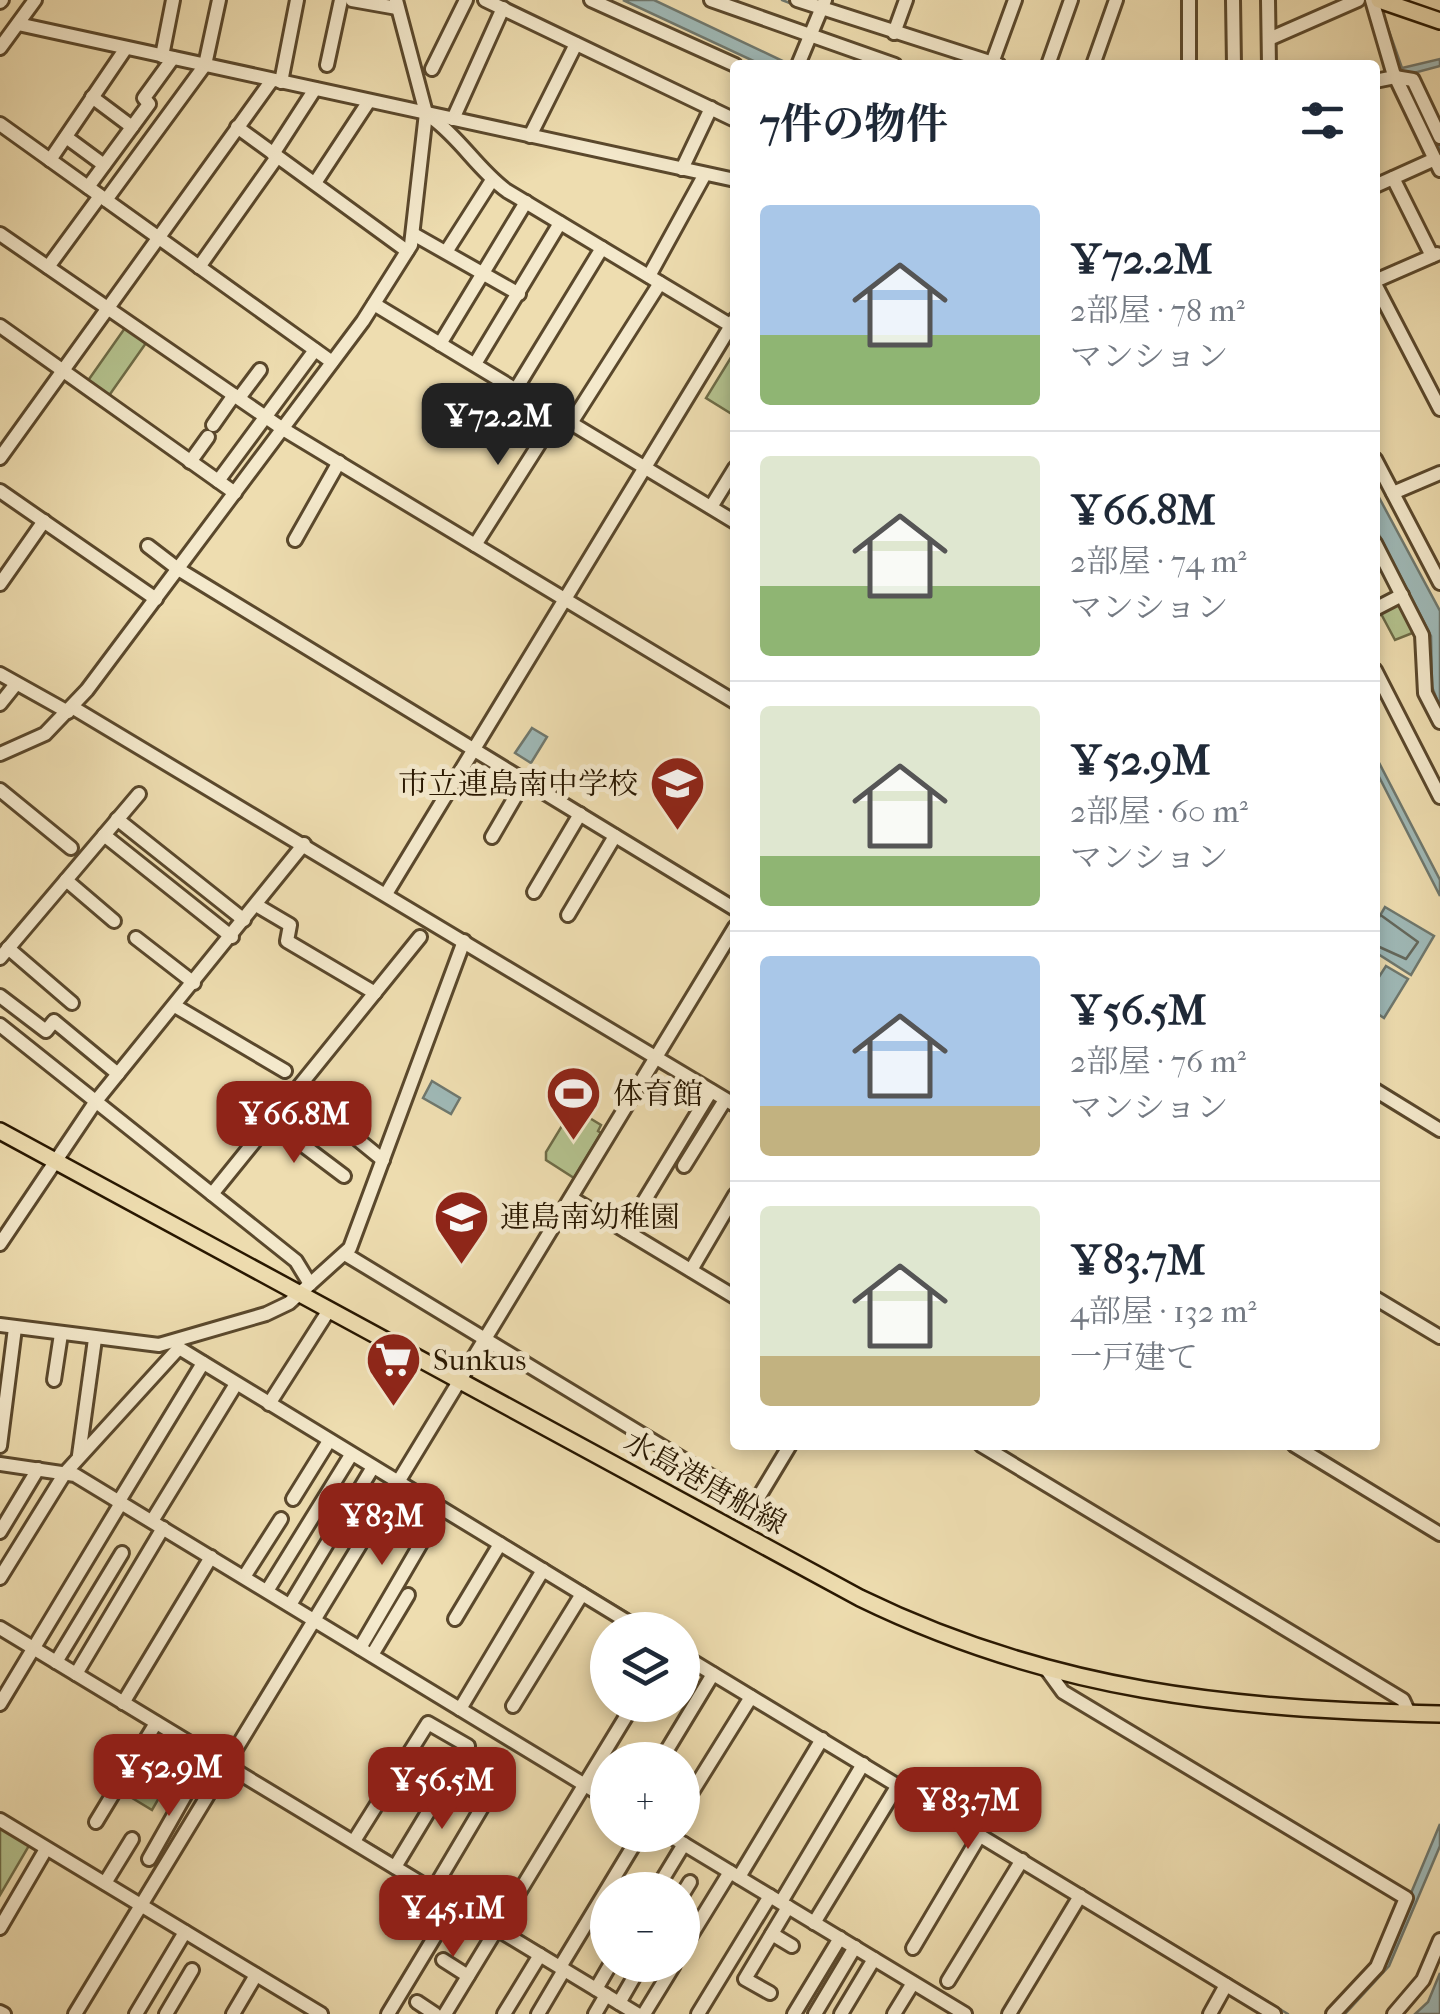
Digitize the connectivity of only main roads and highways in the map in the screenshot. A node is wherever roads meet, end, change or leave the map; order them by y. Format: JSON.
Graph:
{"nodes":[{"id":1,"x":1376,"y":0,"type":"edge"},
{"id":2,"x":1409,"y":0,"type":"edge"},
{"id":3,"x":1440,"y":11,"type":"edge"},
{"id":4,"x":1440,"y":21,"type":"edge"},
{"id":5,"x":0,"y":1131,"type":"edge"},
{"id":6,"x":1440,"y":1714,"type":"edge"}],
"edges":[{"from":1,"to":4,"type":"main road"},
{"from":2,"to":3,"type":"main road"},
{"from":5,"to":6,"type":"main road","name":"水島港唐船線"}]}
